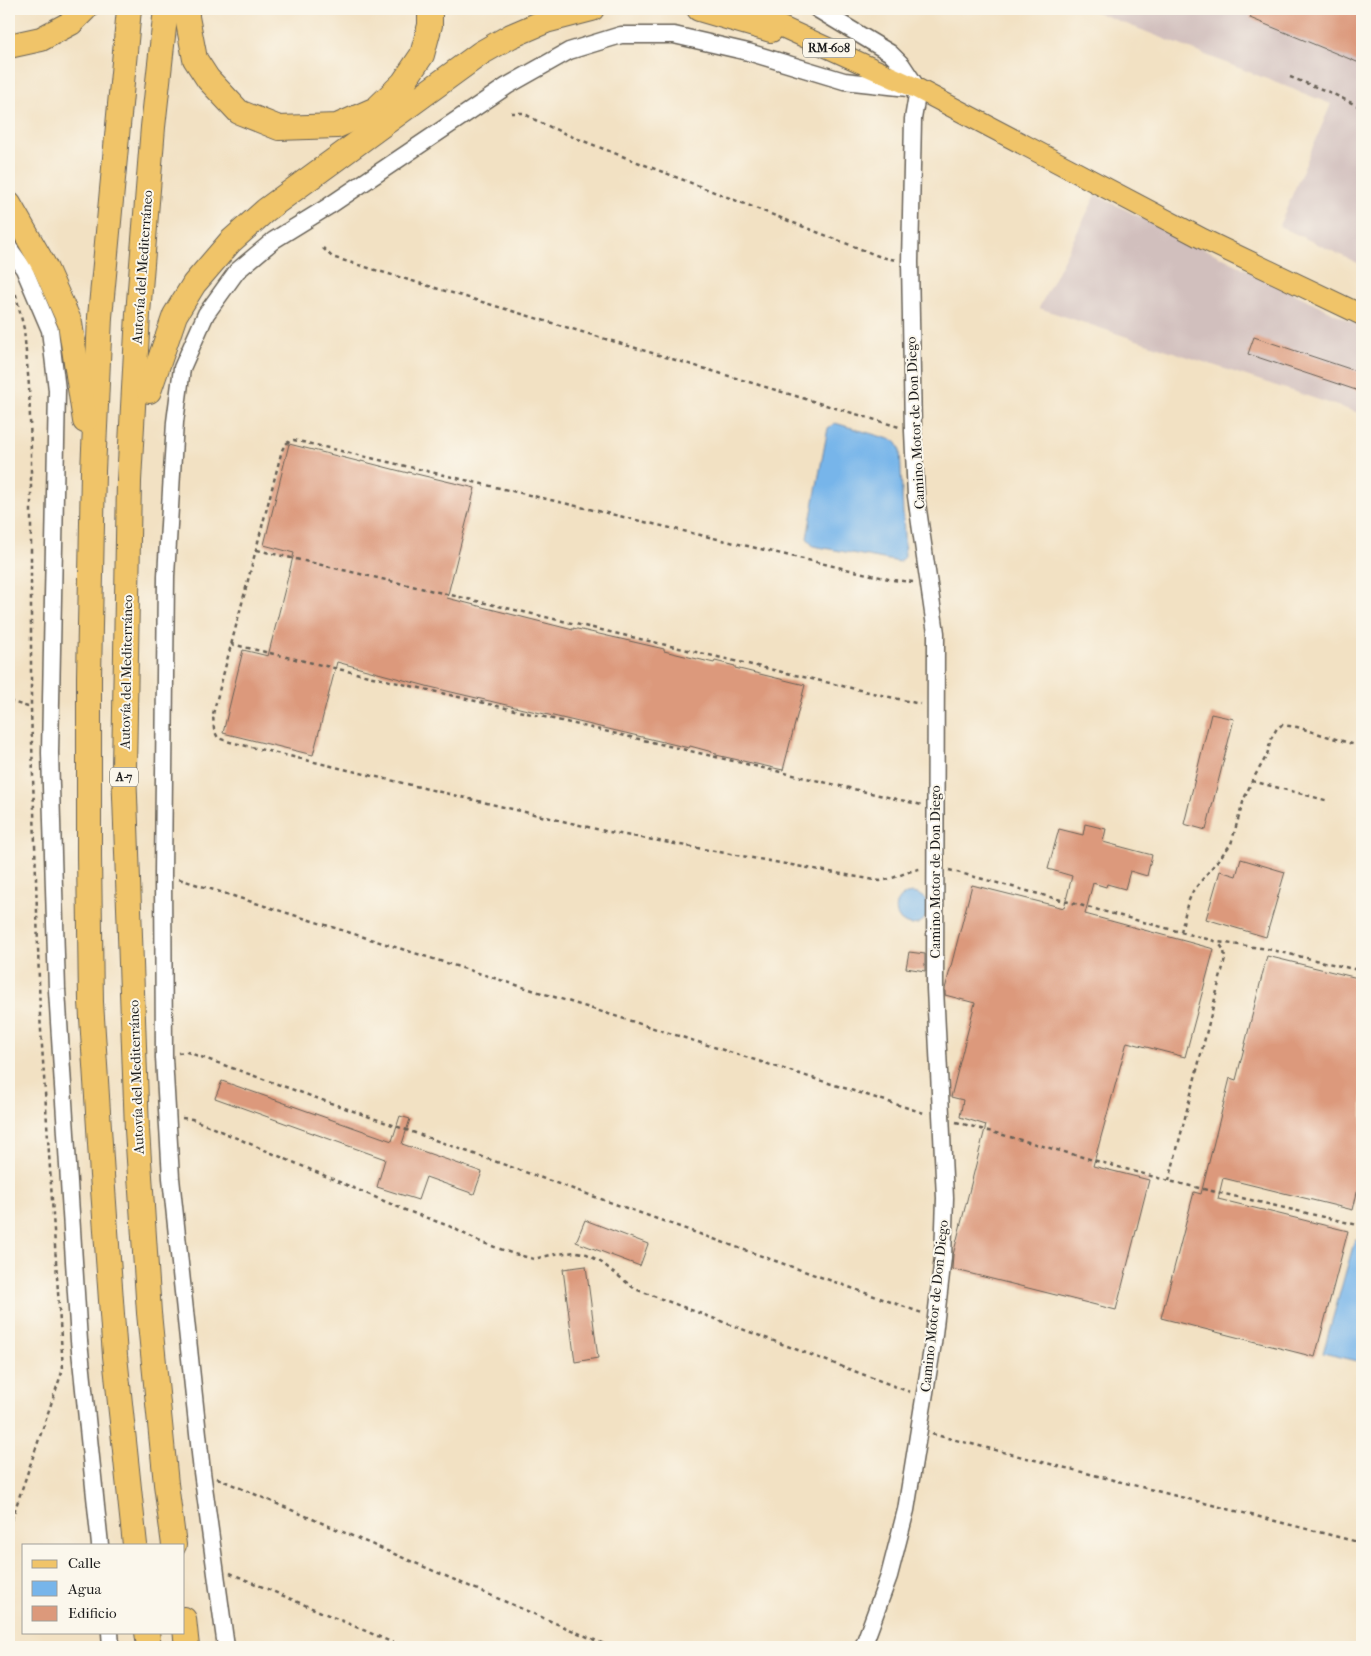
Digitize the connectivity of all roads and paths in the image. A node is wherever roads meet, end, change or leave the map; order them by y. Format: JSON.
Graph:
{"nodes":[{"id":1,"x":85,"y":9,"type":"edge"},
{"id":2,"x":129,"y":9,"type":"edge"},
{"id":3,"x":166,"y":9,"type":"edge"},
{"id":4,"x":178,"y":9,"type":"edge"},
{"id":5,"x":187,"y":9,"type":"edge"},
{"id":6,"x":430,"y":9,"type":"edge"},
{"id":7,"x":592,"y":9,"type":"edge"},
{"id":8,"x":699,"y":9,"type":"edge"},
{"id":9,"x":717,"y":9,"type":"edge"},
{"id":10,"x":740,"y":9,"type":"edge"},
{"id":11,"x":752,"y":9,"type":"edge"},
{"id":12,"x":817,"y":9,"type":"edge"},
{"id":13,"x":773,"y":26,"type":"junction"},
{"id":14,"x":9,"y":46,"type":"edge"},
{"id":15,"x":1290,"y":77,"type":"dead end"},
{"id":16,"x":918,"y":88,"type":"junction"},
{"id":17,"x":1362,"y":108,"type":"edge"},
{"id":18,"x":511,"y":113,"type":"dead end"},
{"id":19,"x":9,"y":204,"type":"edge"},
{"id":20,"x":9,"y":248,"type":"edge"},
{"id":21,"x":322,"y":248,"type":"dead end"},
{"id":22,"x":910,"y":262,"type":"junction"},
{"id":23,"x":1362,"y":315,"type":"edge"},
{"id":24,"x":149,"y":391,"type":"junction"},
{"id":25,"x":913,"y":431,"type":"junction"},
{"id":26,"x":93,"y":471,"type":"junction"},
{"id":27,"x":257,"y":550,"type":"junction"},
{"id":28,"x":929,"y":579,"type":"junction"},
{"id":29,"x":231,"y":644,"type":"junction"},
{"id":30,"x":9,"y":701,"type":"edge"},
{"id":31,"x":31,"y":708,"type":"dead end"},
{"id":32,"x":937,"y":708,"type":"junction"},
{"id":33,"x":1362,"y":747,"type":"edge"},
{"id":34,"x":1252,"y":781,"type":"junction"},
{"id":35,"x":1329,"y":800,"type":"dead end"},
{"id":36,"x":936,"y":808,"type":"junction"},
{"id":37,"x":935,"y":866,"type":"junction"},
{"id":38,"x":163,"y":874,"type":"junction"},
{"id":39,"x":130,"y":912,"type":"junction"},
{"id":40,"x":1181,"y":932,"type":"junction"},
{"id":41,"x":1218,"y":942,"type":"junction"},
{"id":42,"x":1362,"y":971,"type":"edge"},
{"id":43,"x":164,"y":1054,"type":"junction"},
{"id":44,"x":168,"y":1118,"type":"junction"},
{"id":45,"x":940,"y":1118,"type":"junction"},
{"id":46,"x":1169,"y":1181,"type":"junction"},
{"id":47,"x":1362,"y":1226,"type":"edge"},
{"id":48,"x":936,"y":1318,"type":"junction"},
{"id":49,"x":924,"y":1398,"type":"junction"},
{"id":50,"x":919,"y":1430,"type":"junction"},
{"id":51,"x":202,"y":1472,"type":"junction"},
{"id":52,"x":1362,"y":1543,"type":"edge"},
{"id":53,"x":100,"y":1544,"type":"edge"},
{"id":54,"x":135,"y":1544,"type":"edge"},
{"id":55,"x":174,"y":1544,"type":"edge"},
{"id":56,"x":214,"y":1568,"type":"junction"},
{"id":57,"x":185,"y":1626,"type":"edge"},
{"id":58,"x":110,"y":1634,"type":"edge"},
{"id":59,"x":147,"y":1634,"type":"edge"},
{"id":60,"x":111,"y":1647,"type":"edge"},
{"id":61,"x":149,"y":1647,"type":"edge"},
{"id":62,"x":188,"y":1647,"type":"edge"},
{"id":63,"x":226,"y":1647,"type":"edge"},
{"id":64,"x":403,"y":1647,"type":"edge"},
{"id":65,"x":611,"y":1647,"type":"edge"},
{"id":66,"x":863,"y":1647,"type":"edge"}],
"edges":[{"from":1,"to":14,"type":"highway"},
{"from":2,"to":26,"type":"highway"},
{"from":3,"to":39,"type":"highway","name":"Autovía del Mediterráneo","number":"A-7"},
{"from":4,"to":24,"type":"highway"},
{"from":5,"to":6,"type":"highway"},
{"from":7,"to":24,"type":"highway"},
{"from":8,"to":13,"type":"highway"},
{"from":9,"to":13,"type":"main road"},
{"from":10,"to":13,"type":"main road"},
{"from":11,"to":13,"type":"highway"},
{"from":12,"to":16,"type":"street"},
{"from":13,"to":16,"type":"main road"},
{"from":15,"to":17,"type":"path"},
{"from":16,"to":22,"type":"street","name":"Camino Motor de Don Diego"},
{"from":16,"to":23,"type":"main road"},
{"from":16,"to":38,"type":"street"},
{"from":18,"to":22,"type":"path"},
{"from":19,"to":26,"type":"highway"},
{"from":20,"to":53,"type":"street"},
{"from":21,"to":25,"type":"path"},
{"from":22,"to":25,"type":"street","name":"Camino Motor de Don Diego"},
{"from":24,"to":39,"type":"highway"},
{"from":25,"to":28,"type":"street","name":"Camino Motor de Don Diego"},
{"from":26,"to":54,"type":"highway"},
{"from":27,"to":28,"type":"path"},
{"from":27,"to":29,"type":"path"},
{"from":27,"to":32,"type":"path"},
{"from":28,"to":32,"type":"street","name":"Camino Motor de Don Diego"},
{"from":29,"to":36,"type":"path"},
{"from":29,"to":37,"type":"path"},
{"from":30,"to":31,"type":"path"},
{"from":32,"to":36,"type":"street","name":"Camino Motor de Don Diego"},
{"from":33,"to":34,"type":"path"},
{"from":34,"to":35,"type":"path"},
{"from":34,"to":40,"type":"path"},
{"from":36,"to":37,"type":"street","name":"Camino Motor de Don Diego"},
{"from":37,"to":40,"type":"path"},
{"from":37,"to":45,"type":"street","name":"Camino Motor de Don Diego"},
{"from":38,"to":43,"type":"street"},
{"from":38,"to":45,"type":"path"},
{"from":39,"to":55,"type":"highway","name":"Autovía del Mediterráneo","number":"A-7"},
{"from":40,"to":41,"type":"path"},
{"from":41,"to":42,"type":"path"},
{"from":41,"to":46,"type":"path"},
{"from":43,"to":44,"type":"street"},
{"from":43,"to":48,"type":"path"},
{"from":44,"to":49,"type":"path"},
{"from":44,"to":51,"type":"street"},
{"from":45,"to":46,"type":"path"},
{"from":45,"to":48,"type":"street","name":"Camino Motor de Don Diego"},
{"from":46,"to":47,"type":"path"},
{"from":48,"to":49,"type":"street","name":"Camino Motor de Don Diego"},
{"from":49,"to":50,"type":"street","name":"Camino Motor de Don Diego"},
{"from":50,"to":52,"type":"path"},
{"from":50,"to":66,"type":"street","name":"Camino Motor de Don Diego"},
{"from":51,"to":56,"type":"street"},
{"from":51,"to":65,"type":"path"},
{"from":56,"to":63,"type":"street"},
{"from":56,"to":64,"type":"path"},
{"from":57,"to":62,"type":"highway"},
{"from":58,"to":60,"type":"street"},
{"from":59,"to":61,"type":"highway"}]}
